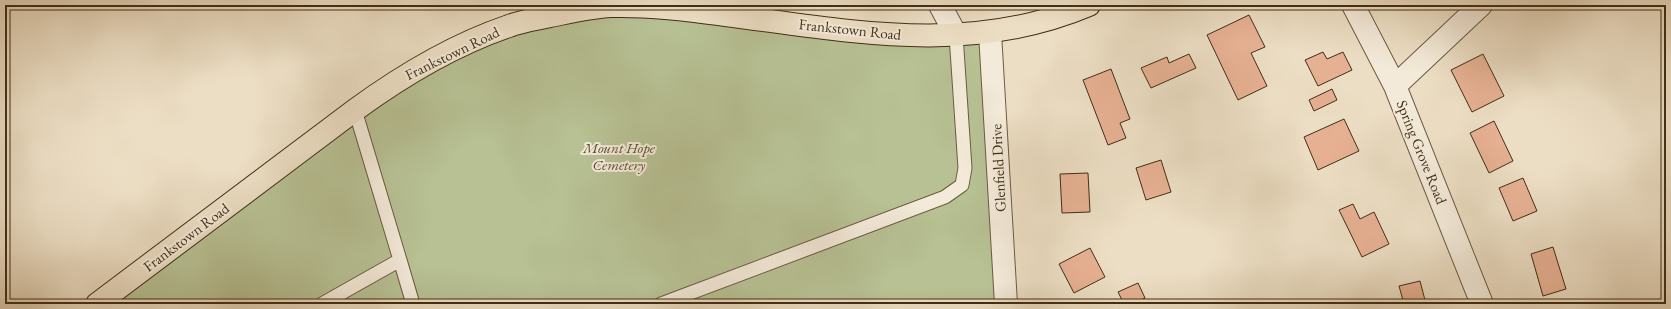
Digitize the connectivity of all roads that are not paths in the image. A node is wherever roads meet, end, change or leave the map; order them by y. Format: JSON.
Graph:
{"nodes":[{"id":1,"x":940,"y":5,"type":"edge"},
{"id":2,"x":1089,"y":5,"type":"edge"},
{"id":3,"x":1352,"y":5,"type":"edge"},
{"id":4,"x":1481,"y":5,"type":"edge"},
{"id":5,"x":990,"y":33,"type":"junction"},
{"id":6,"x":956,"y":35,"type":"junction"},
{"id":7,"x":1395,"y":86,"type":"junction"},
{"id":8,"x":355,"y":110,"type":"junction"},
{"id":9,"x":400,"y":260,"type":"junction"},
{"id":10,"x":97,"y":304,"type":"edge"},
{"id":11,"x":322,"y":304,"type":"edge"},
{"id":12,"x":413,"y":304,"type":"edge"},
{"id":13,"x":661,"y":304,"type":"edge"},
{"id":14,"x":1006,"y":304,"type":"edge"},
{"id":15,"x":1482,"y":304,"type":"edge"}],
"edges":[{"from":1,"to":6,"type":"street"},
{"from":2,"to":5,"type":"main road","name":"Frankstown Road"},
{"from":3,"to":7,"type":"street","name":"Spring Grove Road"},
{"from":4,"to":7,"type":"street"},
{"from":5,"to":6,"type":"main road","name":"Frankstown Road"},
{"from":5,"to":14,"type":"street","name":"Glenfield Drive"},
{"from":6,"to":8,"type":"main road","name":"Frankstown Road"},
{"from":6,"to":13,"type":"lane"},
{"from":7,"to":15,"type":"street","name":"Spring Grove Road"},
{"from":8,"to":9,"type":"lane"},
{"from":8,"to":10,"type":"main road","name":"Frankstown Road"},
{"from":9,"to":11,"type":"lane"},
{"from":9,"to":12,"type":"lane"}]}
